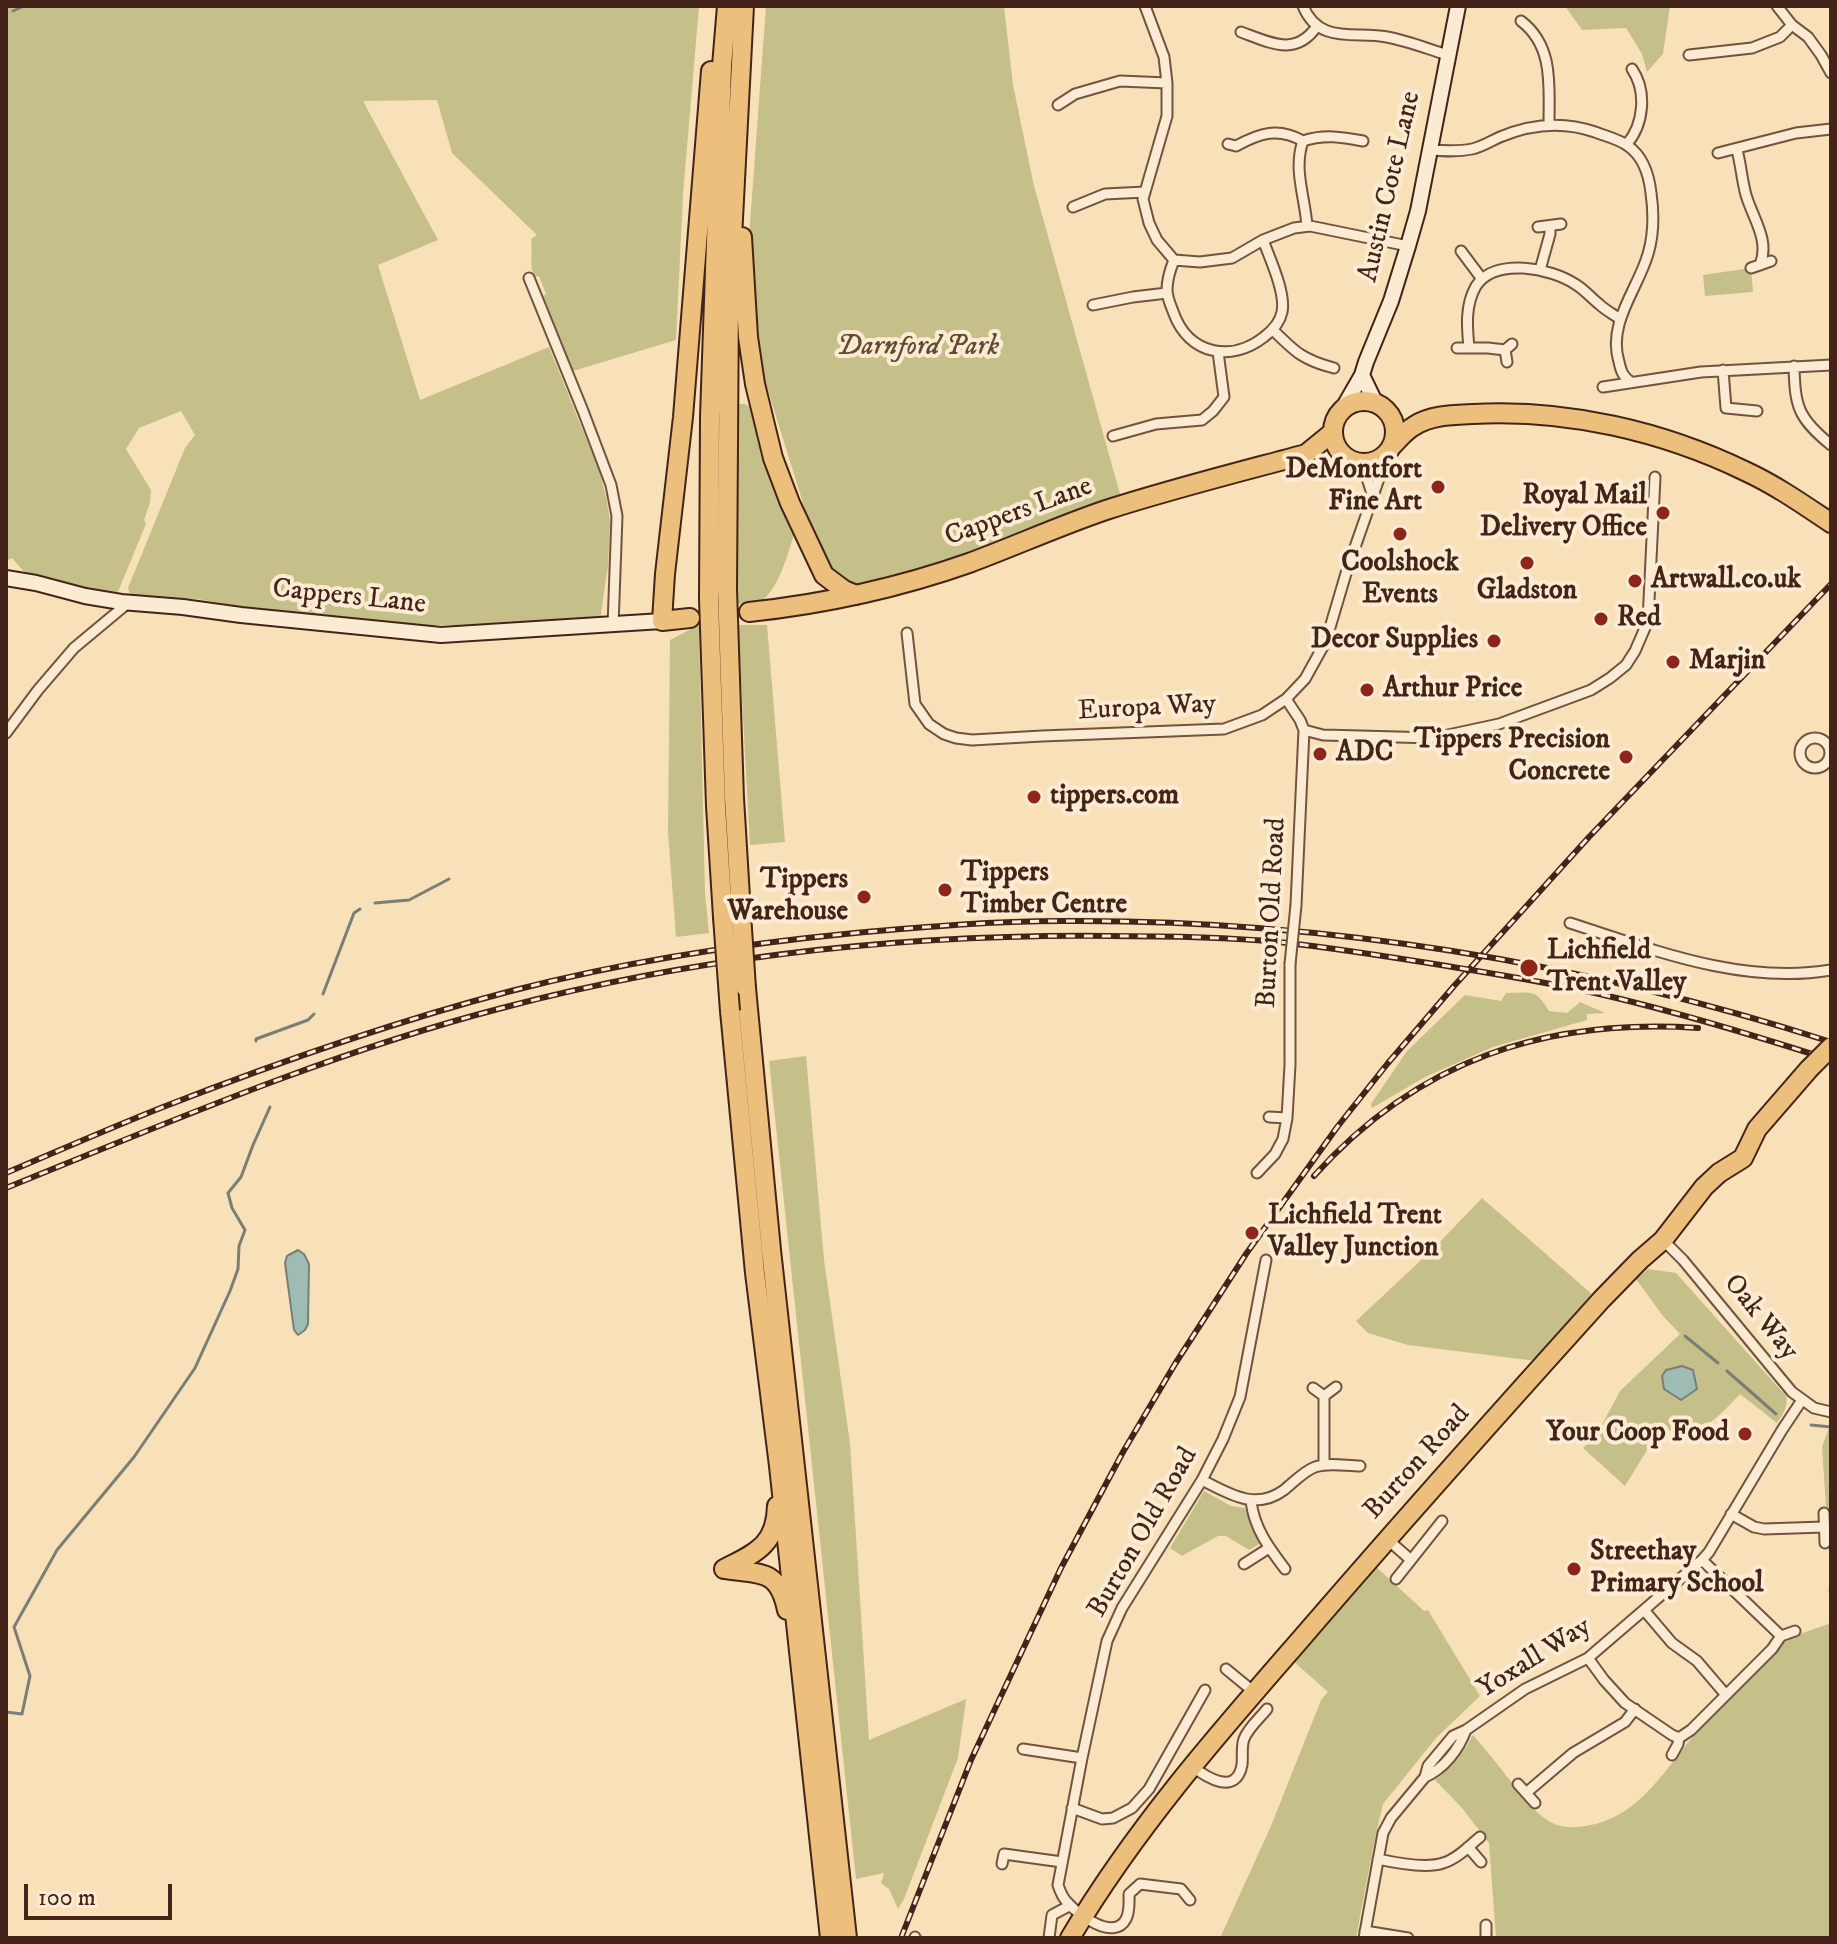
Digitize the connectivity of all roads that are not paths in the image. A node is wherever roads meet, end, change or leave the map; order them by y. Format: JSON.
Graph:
{"nodes":[{"id":1,"x":718,"y":6,"type":"edge"},
{"id":2,"x":727,"y":6,"type":"edge"},
{"id":3,"x":744,"y":6,"type":"edge"},
{"id":4,"x":1145,"y":6,"type":"edge"},
{"id":5,"x":1303,"y":6,"type":"edge"},
{"id":6,"x":1458,"y":6,"type":"edge"},
{"id":7,"x":1777,"y":6,"type":"edge"},
{"id":8,"x":1527,"y":23,"type":"dead end"},
{"id":9,"x":1792,"y":25,"type":"junction"},
{"id":10,"x":1317,"y":26,"type":"junction"},
{"id":11,"x":1241,"y":32,"type":"dead end"},
{"id":12,"x":1448,"y":55,"type":"junction"},
{"id":13,"x":1689,"y":55,"type":"dead end"},
{"id":14,"x":1647,"y":72,"type":"dead end"},
{"id":15,"x":1831,"y":73,"type":"edge"},
{"id":16,"x":739,"y":78,"type":"junction"},
{"id":17,"x":1167,"y":83,"type":"junction"},
{"id":18,"x":1058,"y":105,"type":"dead end"},
{"id":19,"x":1549,"y":124,"type":"junction"},
{"id":20,"x":1831,"y":129,"type":"edge"},
{"id":21,"x":1303,"y":141,"type":"junction"},
{"id":22,"x":1363,"y":141,"type":"dead end"},
{"id":23,"x":1627,"y":144,"type":"junction"},
{"id":24,"x":1233,"y":149,"type":"dead end"},
{"id":25,"x":1430,"y":150,"type":"junction"},
{"id":26,"x":1737,"y":150,"type":"junction"},
{"id":27,"x":1718,"y":153,"type":"dead end"},
{"id":28,"x":1145,"y":192,"type":"junction"},
{"id":29,"x":1073,"y":207,"type":"dead end"},
{"id":30,"x":1561,"y":224,"type":"dead end"},
{"id":31,"x":1307,"y":226,"type":"junction"},
{"id":32,"x":1550,"y":226,"type":"junction"},
{"id":33,"x":1538,"y":227,"type":"dead end"},
{"id":34,"x":1263,"y":240,"type":"junction"},
{"id":35,"x":1408,"y":246,"type":"junction"},
{"id":36,"x":1461,"y":251,"type":"dead end"},
{"id":37,"x":1174,"y":260,"type":"junction"},
{"id":38,"x":1771,"y":261,"type":"dead end"},
{"id":39,"x":1540,"y":270,"type":"junction"},
{"id":40,"x":529,"y":278,"type":"dead end"},
{"id":41,"x":1482,"y":279,"type":"junction"},
{"id":42,"x":1167,"y":293,"type":"junction"},
{"id":43,"x":1093,"y":305,"type":"dead end"},
{"id":44,"x":1620,"y":319,"type":"junction"},
{"id":45,"x":1273,"y":330,"type":"junction"},
{"id":46,"x":1457,"y":348,"type":"dead end"},
{"id":47,"x":1469,"y":348,"type":"junction"},
{"id":48,"x":1218,"y":352,"type":"junction"},
{"id":49,"x":1507,"y":362,"type":"dead end"},
{"id":50,"x":1831,"y":365,"type":"edge"},
{"id":51,"x":1794,"y":366,"type":"junction"},
{"id":52,"x":1334,"y":368,"type":"dead end"},
{"id":53,"x":1723,"y":370,"type":"junction"},
{"id":54,"x":1362,"y":375,"type":"junction"},
{"id":55,"x":1631,"y":382,"type":"junction"},
{"id":56,"x":1603,"y":387,"type":"dead end"},
{"id":57,"x":1381,"y":406,"type":"junction"},
{"id":58,"x":1343,"y":408,"type":"junction"},
{"id":59,"x":1757,"y":411,"type":"dead end"},
{"id":60,"x":1494,"y":413,"type":"junction"},
{"id":61,"x":1333,"y":432,"type":"junction"},
{"id":62,"x":1113,"y":436,"type":"dead end"},
{"id":63,"x":1831,"y":445,"type":"edge"},
{"id":64,"x":1390,"y":449,"type":"junction"},
{"id":65,"x":1306,"y":454,"type":"junction"},
{"id":66,"x":1356,"y":462,"type":"junction"},
{"id":67,"x":1655,"y":477,"type":"dead end"},
{"id":68,"x":1373,"y":497,"type":"junction"},
{"id":69,"x":1831,"y":523,"type":"edge"},
{"id":70,"x":824,"y":575,"type":"junction"},
{"id":71,"x":6,"y":578,"type":"edge"},
{"id":72,"x":856,"y":595,"type":"junction"},
{"id":73,"x":128,"y":603,"type":"junction"},
{"id":74,"x":813,"y":603,"type":"junction"},
{"id":75,"x":749,"y":612,"type":"dead end"},
{"id":76,"x":690,"y":618,"type":"dead end"},
{"id":77,"x":662,"y":621,"type":"junction"},
{"id":78,"x":613,"y":626,"type":"junction"},
{"id":79,"x":907,"y":633,"type":"dead end"},
{"id":80,"x":1286,"y":699,"type":"junction"},
{"id":81,"x":1304,"y":730,"type":"junction"},
{"id":82,"x":6,"y":733,"type":"edge"},
{"id":83,"x":732,"y":916,"type":"junction"},
{"id":84,"x":1570,"y":923,"type":"dead end"},
{"id":85,"x":1831,"y":970,"type":"edge"},
{"id":86,"x":1831,"y":1047,"type":"edge"},
{"id":87,"x":1269,"y":1117,"type":"dead end"},
{"id":88,"x":1287,"y":1118,"type":"junction"},
{"id":89,"x":1257,"y":1173,"type":"dead end"},
{"id":90,"x":1663,"y":1240,"type":"junction"},
{"id":91,"x":1266,"y":1260,"type":"dead end"},
{"id":92,"x":1336,"y":1387,"type":"dead end"},
{"id":93,"x":1313,"y":1388,"type":"dead end"},
{"id":94,"x":1324,"y":1396,"type":"junction"},
{"id":95,"x":1802,"y":1400,"type":"junction"},
{"id":96,"x":1831,"y":1412,"type":"edge"},
{"id":97,"x":1324,"y":1465,"type":"junction"},
{"id":98,"x":779,"y":1466,"type":"junction"},
{"id":99,"x":1360,"y":1466,"type":"dead end"},
{"id":100,"x":1202,"y":1480,"type":"junction"},
{"id":101,"x":1251,"y":1501,"type":"junction"},
{"id":102,"x":1824,"y":1513,"type":"dead end"},
{"id":103,"x":1731,"y":1514,"type":"junction"},
{"id":104,"x":1437,"y":1522,"type":"dead end"},
{"id":105,"x":1824,"y":1527,"type":"junction"},
{"id":106,"x":1387,"y":1539,"type":"junction"},
{"id":107,"x":1825,"y":1543,"type":"dead end"},
{"id":108,"x":1269,"y":1548,"type":"junction"},
{"id":109,"x":1411,"y":1560,"type":"junction"},
{"id":110,"x":1702,"y":1560,"type":"junction"},
{"id":111,"x":1244,"y":1564,"type":"dead end"},
{"id":112,"x":1285,"y":1569,"type":"dead end"},
{"id":113,"x":1396,"y":1579,"type":"dead end"},
{"id":114,"x":1644,"y":1610,"type":"junction"},
{"id":115,"x":1795,"y":1631,"type":"dead end"},
{"id":116,"x":1781,"y":1636,"type":"junction"},
{"id":117,"x":1588,"y":1658,"type":"junction"},
{"id":118,"x":1226,"y":1669,"type":"dead end"},
{"id":119,"x":802,"y":1677,"type":"junction"},
{"id":120,"x":1205,"y":1690,"type":"dead end"},
{"id":121,"x":1254,"y":1692,"type":"junction"},
{"id":122,"x":1726,"y":1695,"type":"junction"},
{"id":123,"x":1197,"y":1705,"type":"junction"},
{"id":124,"x":1267,"y":1709,"type":"dead end"},
{"id":125,"x":1635,"y":1709,"type":"junction"},
{"id":126,"x":1208,"y":1711,"type":"dead end"},
{"id":127,"x":1258,"y":1719,"type":"junction"},
{"id":128,"x":1268,"y":1727,"type":"dead end"},
{"id":129,"x":1679,"y":1738,"type":"junction"},
{"id":130,"x":1672,"y":1755,"type":"dead end"},
{"id":131,"x":1082,"y":1758,"type":"junction"},
{"id":132,"x":1030,"y":1761,"type":"dead end"},
{"id":133,"x":1192,"y":1766,"type":"junction"},
{"id":134,"x":1518,"y":1784,"type":"dead end"},
{"id":135,"x":1526,"y":1793,"type":"junction"},
{"id":136,"x":1535,"y":1803,"type":"dead end"},
{"id":137,"x":1072,"y":1808,"type":"junction"},
{"id":138,"x":1480,"y":1837,"type":"dead end"},
{"id":139,"x":1468,"y":1847,"type":"junction"},
{"id":140,"x":1378,"y":1859,"type":"junction"},
{"id":141,"x":1062,"y":1862,"type":"junction"},
{"id":142,"x":1481,"y":1862,"type":"dead end"},
{"id":143,"x":1002,"y":1864,"type":"dead end"},
{"id":144,"x":1190,"y":1900,"type":"dead end"},
{"id":145,"x":1076,"y":1910,"type":"junction"},
{"id":146,"x":1486,"y":1925,"type":"dead end"},
{"id":147,"x":1365,"y":1934,"type":"edge"},
{"id":148,"x":830,"y":1938,"type":"edge"},
{"id":149,"x":847,"y":1938,"type":"edge"},
{"id":150,"x":1049,"y":1938,"type":"edge"},
{"id":151,"x":1070,"y":1938,"type":"edge"},
{"id":152,"x":1408,"y":1938,"type":"edge"},
{"id":153,"x":1486,"y":1938,"type":"edge"}],
"edges":[{"from":1,"to":77,"type":"highway"},
{"from":2,"to":83,"type":"highway"},
{"from":3,"to":16,"type":"highway"},
{"from":4,"to":17,"type":"street"},
{"from":5,"to":10,"type":"street"},
{"from":6,"to":12,"type":"street","name":"Austin Cote Lane"},
{"from":7,"to":9,"type":"street"},
{"from":8,"to":19,"type":"street"},
{"from":9,"to":13,"type":"street"},
{"from":9,"to":15,"type":"street"},
{"from":10,"to":11,"type":"street"},
{"from":10,"to":12,"type":"street"},
{"from":12,"to":25,"type":"street","name":"Austin Cote Lane"},
{"from":14,"to":23,"type":"street"},
{"from":16,"to":70,"type":"highway"},
{"from":16,"to":83,"type":"highway"},
{"from":17,"to":18,"type":"street"},
{"from":17,"to":28,"type":"street"},
{"from":19,"to":23,"type":"street"},
{"from":19,"to":25,"type":"street"},
{"from":20,"to":26,"type":"street"},
{"from":21,"to":22,"type":"street"},
{"from":21,"to":24,"type":"street"},
{"from":21,"to":31,"type":"street"},
{"from":23,"to":44,"type":"street"},
{"from":25,"to":35,"type":"street","name":"Austin Cote Lane"},
{"from":26,"to":27,"type":"street"},
{"from":26,"to":38,"type":"street"},
{"from":28,"to":29,"type":"street"},
{"from":28,"to":37,"type":"street"},
{"from":30,"to":32,"type":"street"},
{"from":31,"to":34,"type":"street"},
{"from":31,"to":35,"type":"street"},
{"from":32,"to":33,"type":"street"},
{"from":32,"to":39,"type":"street"},
{"from":34,"to":37,"type":"street"},
{"from":34,"to":45,"type":"street"},
{"from":35,"to":54,"type":"street","name":"Austin Cote Lane"},
{"from":36,"to":41,"type":"street"},
{"from":37,"to":42,"type":"street"},
{"from":39,"to":41,"type":"street"},
{"from":39,"to":44,"type":"street"},
{"from":40,"to":78,"type":"street"},
{"from":41,"to":47,"type":"street"},
{"from":42,"to":43,"type":"street"},
{"from":42,"to":48,"type":"street"},
{"from":44,"to":55,"type":"street"},
{"from":45,"to":48,"type":"street"},
{"from":45,"to":52,"type":"street"},
{"from":46,"to":47,"type":"street"},
{"from":47,"to":49,"type":"street"},
{"from":48,"to":62,"type":"street"},
{"from":50,"to":51,"type":"street"},
{"from":51,"to":53,"type":"street"},
{"from":51,"to":63,"type":"street"},
{"from":53,"to":55,"type":"street"},
{"from":53,"to":59,"type":"street"},
{"from":54,"to":57,"type":"street"},
{"from":54,"to":58,"type":"street","name":"Austin Cote Lane"},
{"from":55,"to":56,"type":"street"},
{"from":57,"to":58,"type":"highway"},
{"from":57,"to":60,"type":"highway"},
{"from":57,"to":64,"type":"highway"},
{"from":58,"to":61,"type":"highway"},
{"from":60,"to":64,"type":"highway"},
{"from":60,"to":69,"type":"highway"},
{"from":61,"to":65,"type":"highway","name":"Cappers Lane"},
{"from":61,"to":66,"type":"highway"},
{"from":64,"to":66,"type":"highway"},
{"from":64,"to":68,"type":"street","name":"Europa Way"},
{"from":65,"to":66,"type":"highway","name":"Cappers Lane"},
{"from":65,"to":72,"type":"highway","name":"Cappers Lane"},
{"from":66,"to":68,"type":"street"},
{"from":67,"to":81,"type":"street"},
{"from":68,"to":80,"type":"street","name":"Europa Way"},
{"from":70,"to":72,"type":"highway"},
{"from":70,"to":74,"type":"highway"},
{"from":71,"to":73,"type":"street","name":"Cappers Lane"},
{"from":72,"to":74,"type":"highway","name":"Cappers Lane"},
{"from":73,"to":78,"type":"street","name":"Cappers Lane"},
{"from":73,"to":82,"type":"street"},
{"from":74,"to":75,"type":"highway","name":"Cappers Lane"},
{"from":76,"to":77,"type":"highway","name":"Cappers Lane"},
{"from":77,"to":78,"type":"street","name":"Cappers Lane"},
{"from":79,"to":80,"type":"street","name":"Europa Way"},
{"from":80,"to":81,"type":"street"},
{"from":81,"to":88,"type":"street","name":"Burton Old Road","bridge":true},
{"from":83,"to":98,"type":"highway","bridge":true},
{"from":83,"to":149,"type":"highway","bridge":true},
{"from":84,"to":85,"type":"street"},
{"from":86,"to":90,"type":"highway","name":"Burton Road","bridge":true},
{"from":87,"to":88,"type":"street"},
{"from":88,"to":89,"type":"street","name":"Burton Old Road"},
{"from":90,"to":95,"type":"street","name":"Oak Way"},
{"from":90,"to":106,"type":"highway","name":"Burton Road"},
{"from":91,"to":100,"type":"street","name":"Burton Old Road"},
{"from":92,"to":94,"type":"street"},
{"from":93,"to":94,"type":"street"},
{"from":94,"to":97,"type":"street"},
{"from":95,"to":96,"type":"street","name":"Oak Way"},
{"from":95,"to":103,"type":"street","name":"Yoxall Way"},
{"from":97,"to":99,"type":"street"},
{"from":97,"to":101,"type":"street"},
{"from":98,"to":119,"type":"highway"},
{"from":98,"to":119,"type":"highway"},
{"from":100,"to":101,"type":"street"},
{"from":100,"to":131,"type":"street","name":"Burton Old Road"},
{"from":101,"to":108,"type":"street"},
{"from":102,"to":105,"type":"street"},
{"from":103,"to":105,"type":"street"},
{"from":103,"to":110,"type":"street","name":"Yoxall Way"},
{"from":104,"to":109,"type":"street"},
{"from":105,"to":107,"type":"street"},
{"from":106,"to":109,"type":"street"},
{"from":106,"to":121,"type":"highway","name":"Burton Road"},
{"from":108,"to":111,"type":"street"},
{"from":108,"to":112,"type":"street"},
{"from":109,"to":113,"type":"street"},
{"from":110,"to":114,"type":"street","name":"Yoxall Way"},
{"from":110,"to":116,"type":"street"},
{"from":114,"to":117,"type":"street","name":"Yoxall Way"},
{"from":114,"to":122,"type":"street"},
{"from":115,"to":116,"type":"street"},
{"from":116,"to":122,"type":"street"},
{"from":117,"to":125,"type":"street"},
{"from":117,"to":140,"type":"street","name":"Yoxall Way"},
{"from":118,"to":121,"type":"street"},
{"from":119,"to":148,"type":"highway"},
{"from":120,"to":123,"type":"street"},
{"from":121,"to":133,"type":"highway","name":"Burton Road"},
{"from":122,"to":129,"type":"street"},
{"from":123,"to":126,"type":"street"},
{"from":123,"to":137,"type":"street"},
{"from":124,"to":127,"type":"street"},
{"from":125,"to":129,"type":"street"},
{"from":125,"to":135,"type":"street"},
{"from":127,"to":128,"type":"street"},
{"from":127,"to":133,"type":"street"},
{"from":129,"to":130,"type":"street"},
{"from":131,"to":132,"type":"street"},
{"from":131,"to":137,"type":"street","name":"Burton Old Road"},
{"from":133,"to":145,"type":"highway","name":"Burton Road"},
{"from":134,"to":135,"type":"street"},
{"from":135,"to":136,"type":"street"},
{"from":137,"to":141,"type":"street","name":"Burton Old Road"},
{"from":138,"to":139,"type":"street"},
{"from":139,"to":140,"type":"street"},
{"from":139,"to":142,"type":"street"},
{"from":140,"to":147,"type":"street","name":"Yoxall Way"},
{"from":141,"to":143,"type":"street"},
{"from":141,"to":145,"type":"street","name":"Burton Old Road"},
{"from":144,"to":145,"type":"street"},
{"from":145,"to":150,"type":"street"},
{"from":145,"to":151,"type":"highway","name":"Burton Road"},
{"from":146,"to":153,"type":"street"},
{"from":147,"to":152,"type":"street"}]}
